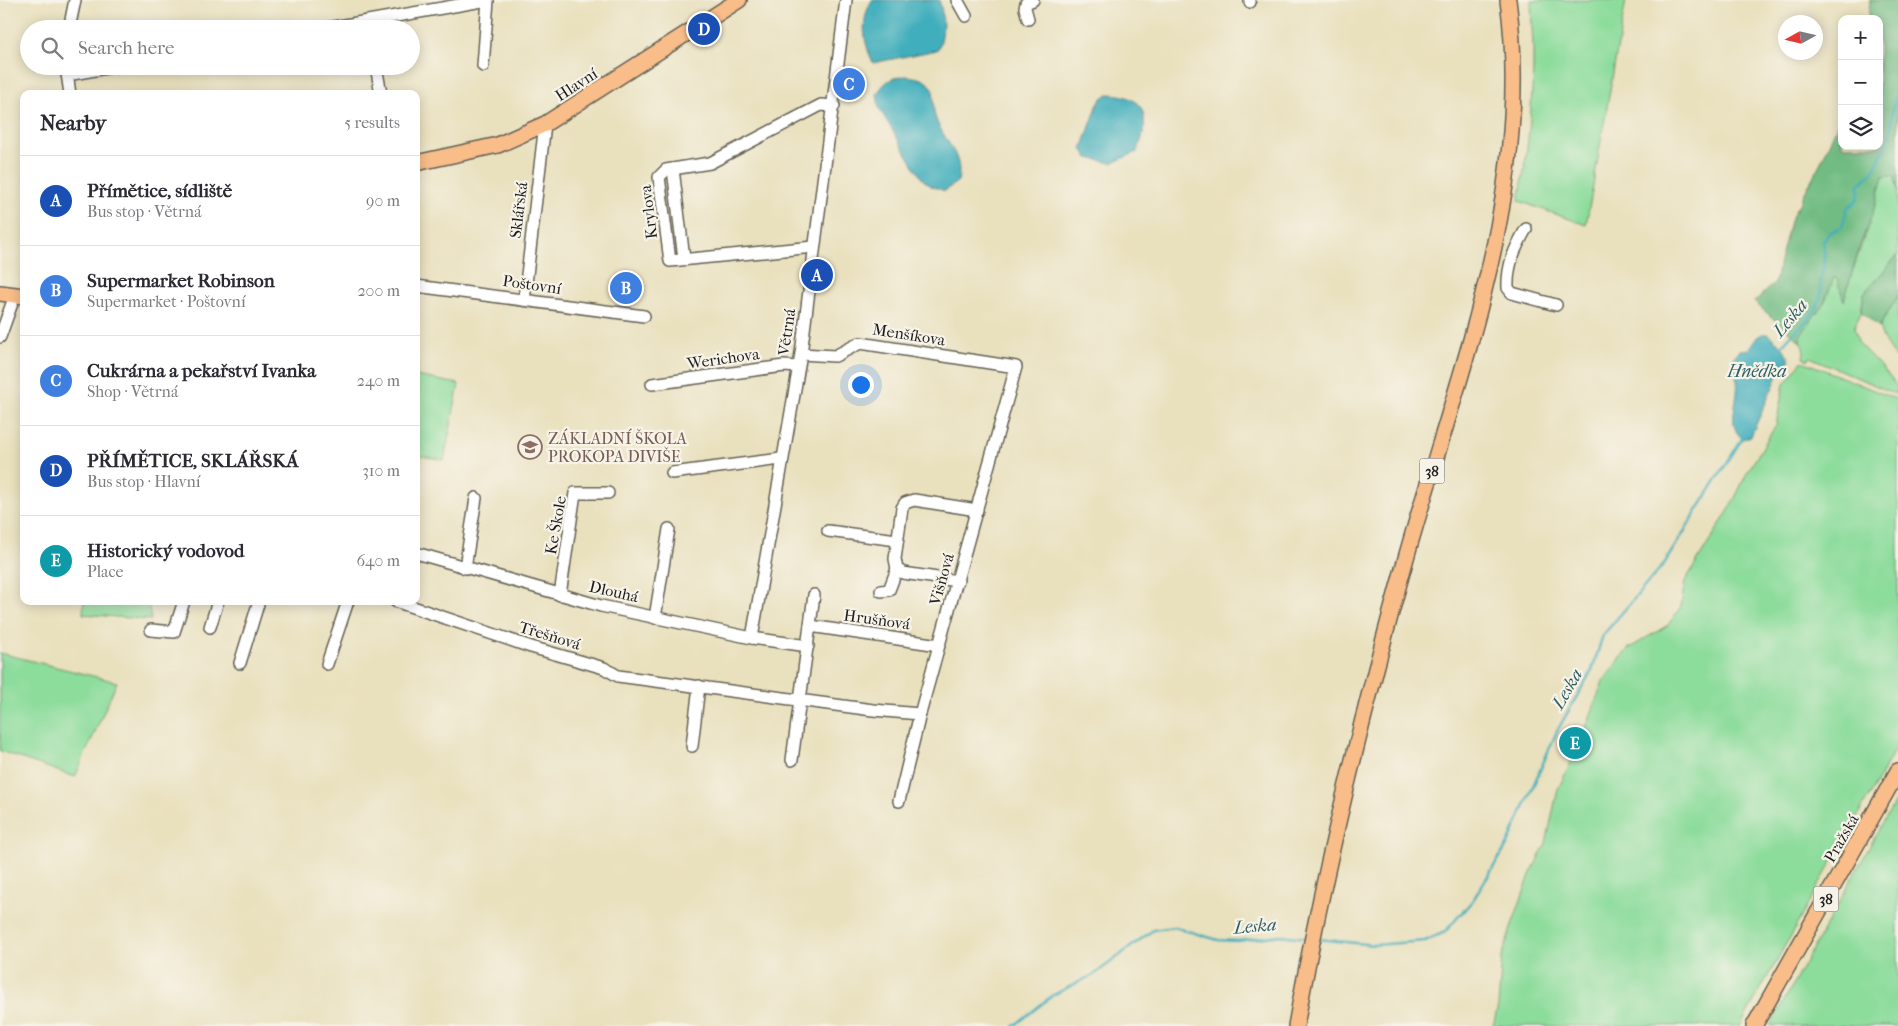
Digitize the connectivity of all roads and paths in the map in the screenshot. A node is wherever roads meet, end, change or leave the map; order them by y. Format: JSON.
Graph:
{"nodes":[{"id":1,"x":75,"y":0,"type":"edge"},
{"id":2,"x":488,"y":0,"type":"edge"},
{"id":3,"x":739,"y":0,"type":"edge"},
{"id":4,"x":846,"y":0,"type":"edge"},
{"id":5,"x":957,"y":0,"type":"edge"},
{"id":6,"x":1033,"y":0,"type":"edge"},
{"id":7,"x":1508,"y":0,"type":"edge"},
{"id":8,"x":966,"y":16,"type":"dead end"},
{"id":9,"x":1028,"y":18,"type":"dead end"},
{"id":10,"x":71,"y":20,"type":"edge"},
{"id":11,"x":389,"y":20,"type":"edge"},
{"id":12,"x":483,"y":66,"type":"dead end"},
{"id":13,"x":67,"y":75,"type":"edge"},
{"id":14,"x":378,"y":75,"type":"edge"},
{"id":15,"x":69,"y":90,"type":"edge"},
{"id":16,"x":380,"y":90,"type":"edge"},
{"id":17,"x":834,"y":106,"type":"junction"},
{"id":18,"x":545,"y":124,"type":"junction"},
{"id":19,"x":420,"y":162,"type":"edge"},
{"id":20,"x":1526,"y":229,"type":"dead end"},
{"id":21,"x":814,"y":247,"type":"junction"},
{"id":22,"x":420,"y":287,"type":"edge"},
{"id":23,"x":13,"y":295,"type":"edge"},
{"id":24,"x":524,"y":300,"type":"junction"},
{"id":25,"x":1556,"y":305,"type":"dead end"},
{"id":26,"x":644,"y":316,"type":"dead end"},
{"id":27,"x":0,"y":337,"type":"edge"},
{"id":28,"x":801,"y":354,"type":"junction"},
{"id":29,"x":798,"y":367,"type":"junction"},
{"id":30,"x":1016,"y":367,"type":"joint"},
{"id":31,"x":652,"y":384,"type":"dead end"},
{"id":32,"x":781,"y":460,"type":"junction"},
{"id":33,"x":672,"y":473,"type":"dead end"},
{"id":34,"x":608,"y":492,"type":"dead end"},
{"id":35,"x":476,"y":498,"type":"dead end"},
{"id":36,"x":977,"y":510,"type":"junction"},
{"id":37,"x":669,"y":529,"type":"dead end"},
{"id":38,"x":828,"y":530,"type":"dead end"},
{"id":39,"x":897,"y":540,"type":"junction"},
{"id":40,"x":420,"y":555,"type":"edge"},
{"id":41,"x":465,"y":568,"type":"junction"},
{"id":42,"x":896,"y":569,"type":"junction"},
{"id":43,"x":958,"y":581,"type":"junction"},
{"id":44,"x":880,"y":591,"type":"dead end"},
{"id":45,"x":560,"y":595,"type":"junction"},
{"id":46,"x":814,"y":595,"type":"dead end"},
{"id":47,"x":183,"y":605,"type":"edge"},
{"id":48,"x":217,"y":605,"type":"edge"},
{"id":49,"x":258,"y":605,"type":"edge"},
{"id":50,"x":347,"y":605,"type":"edge"},
{"id":51,"x":407,"y":605,"type":"edge"},
{"id":52,"x":655,"y":618,"type":"junction"},
{"id":53,"x":810,"y":626,"type":"junction"},
{"id":54,"x":210,"y":627,"type":"dead end"},
{"id":55,"x":151,"y":630,"type":"dead end"},
{"id":56,"x":752,"y":638,"type":"junction"},
{"id":57,"x":939,"y":645,"type":"junction"},
{"id":58,"x":808,"y":646,"type":"junction"},
{"id":59,"x":240,"y":663,"type":"dead end"},
{"id":60,"x":327,"y":664,"type":"dead end"},
{"id":61,"x":699,"y":686,"type":"junction"},
{"id":62,"x":801,"y":700,"type":"junction"},
{"id":63,"x":920,"y":714,"type":"junction"},
{"id":64,"x":692,"y":746,"type":"dead end"},
{"id":65,"x":792,"y":760,"type":"dead end"},
{"id":66,"x":1898,"y":771,"type":"edge"},
{"id":67,"x":899,"y":801,"type":"dead end"},
{"id":68,"x":1296,"y":1026,"type":"edge"},
{"id":69,"x":1754,"y":1026,"type":"edge"}],
"edges":[{"from":1,"to":10,"type":"street"},
{"from":2,"to":11,"type":"street"},
{"from":2,"to":12,"type":"street"},
{"from":3,"to":18,"type":"main road","name":"Hlavní"},
{"from":4,"to":17,"type":"street","name":"Větrná"},
{"from":5,"to":8,"type":"street"},
{"from":6,"to":9,"type":"street"},
{"from":7,"to":68,"type":"main road","number":"38"},
{"from":13,"to":15,"type":"street"},
{"from":14,"to":16,"type":"street"},
{"from":17,"to":21,"type":"street","name":"Větrná"},
{"from":17,"to":21,"type":"street","name":"Krylova"},
{"from":18,"to":19,"type":"main road","name":"Hlavní"},
{"from":18,"to":24,"type":"street","name":"Sklářská"},
{"from":20,"to":25,"type":"street"},
{"from":21,"to":28,"type":"street","name":"Větrná"},
{"from":22,"to":24,"type":"street","name":"Poštovní"},
{"from":23,"to":27,"type":"street"},
{"from":24,"to":26,"type":"street","name":"Poštovní"},
{"from":28,"to":29,"type":"street","name":"Větrná"},
{"from":28,"to":30,"type":"street","name":"Menšíkova"},
{"from":29,"to":31,"type":"street","name":"Werichova"},
{"from":29,"to":32,"type":"street","name":"Větrná"},
{"from":30,"to":36,"type":"street","name":"Višňová"},
{"from":32,"to":33,"type":"street"},
{"from":32,"to":56,"type":"street","name":"Větrná"},
{"from":34,"to":45,"type":"street","name":"Ke Škole"},
{"from":35,"to":41,"type":"street"},
{"from":36,"to":39,"type":"street"},
{"from":36,"to":43,"type":"street","name":"Višňová"},
{"from":37,"to":52,"type":"street"},
{"from":38,"to":39,"type":"street"},
{"from":39,"to":42,"type":"street"},
{"from":40,"to":41,"type":"street","name":"Dlouhá"},
{"from":41,"to":45,"type":"street","name":"Dlouhá"},
{"from":42,"to":43,"type":"street"},
{"from":42,"to":44,"type":"street"},
{"from":43,"to":57,"type":"street","name":"Višňová"},
{"from":45,"to":52,"type":"street","name":"Dlouhá"},
{"from":46,"to":53,"type":"street"},
{"from":47,"to":55,"type":"street"},
{"from":48,"to":54,"type":"street"},
{"from":49,"to":59,"type":"street"},
{"from":50,"to":60,"type":"street"},
{"from":51,"to":61,"type":"street","name":"Třešňová"},
{"from":52,"to":56,"type":"street","name":"Dlouhá"},
{"from":53,"to":57,"type":"street","name":"Hrušňová"},
{"from":53,"to":58,"type":"street"},
{"from":56,"to":58,"type":"street","name":"Dlouhá"},
{"from":57,"to":63,"type":"street","name":"Višňová"},
{"from":58,"to":62,"type":"street"},
{"from":61,"to":62,"type":"street","name":"Třešňová"},
{"from":61,"to":64,"type":"street"},
{"from":62,"to":63,"type":"street","name":"Třešňová"},
{"from":62,"to":65,"type":"street"},
{"from":63,"to":67,"type":"street","name":"Višňová"},
{"from":66,"to":69,"type":"main road","name":"Pražská","number":"38"}]}
